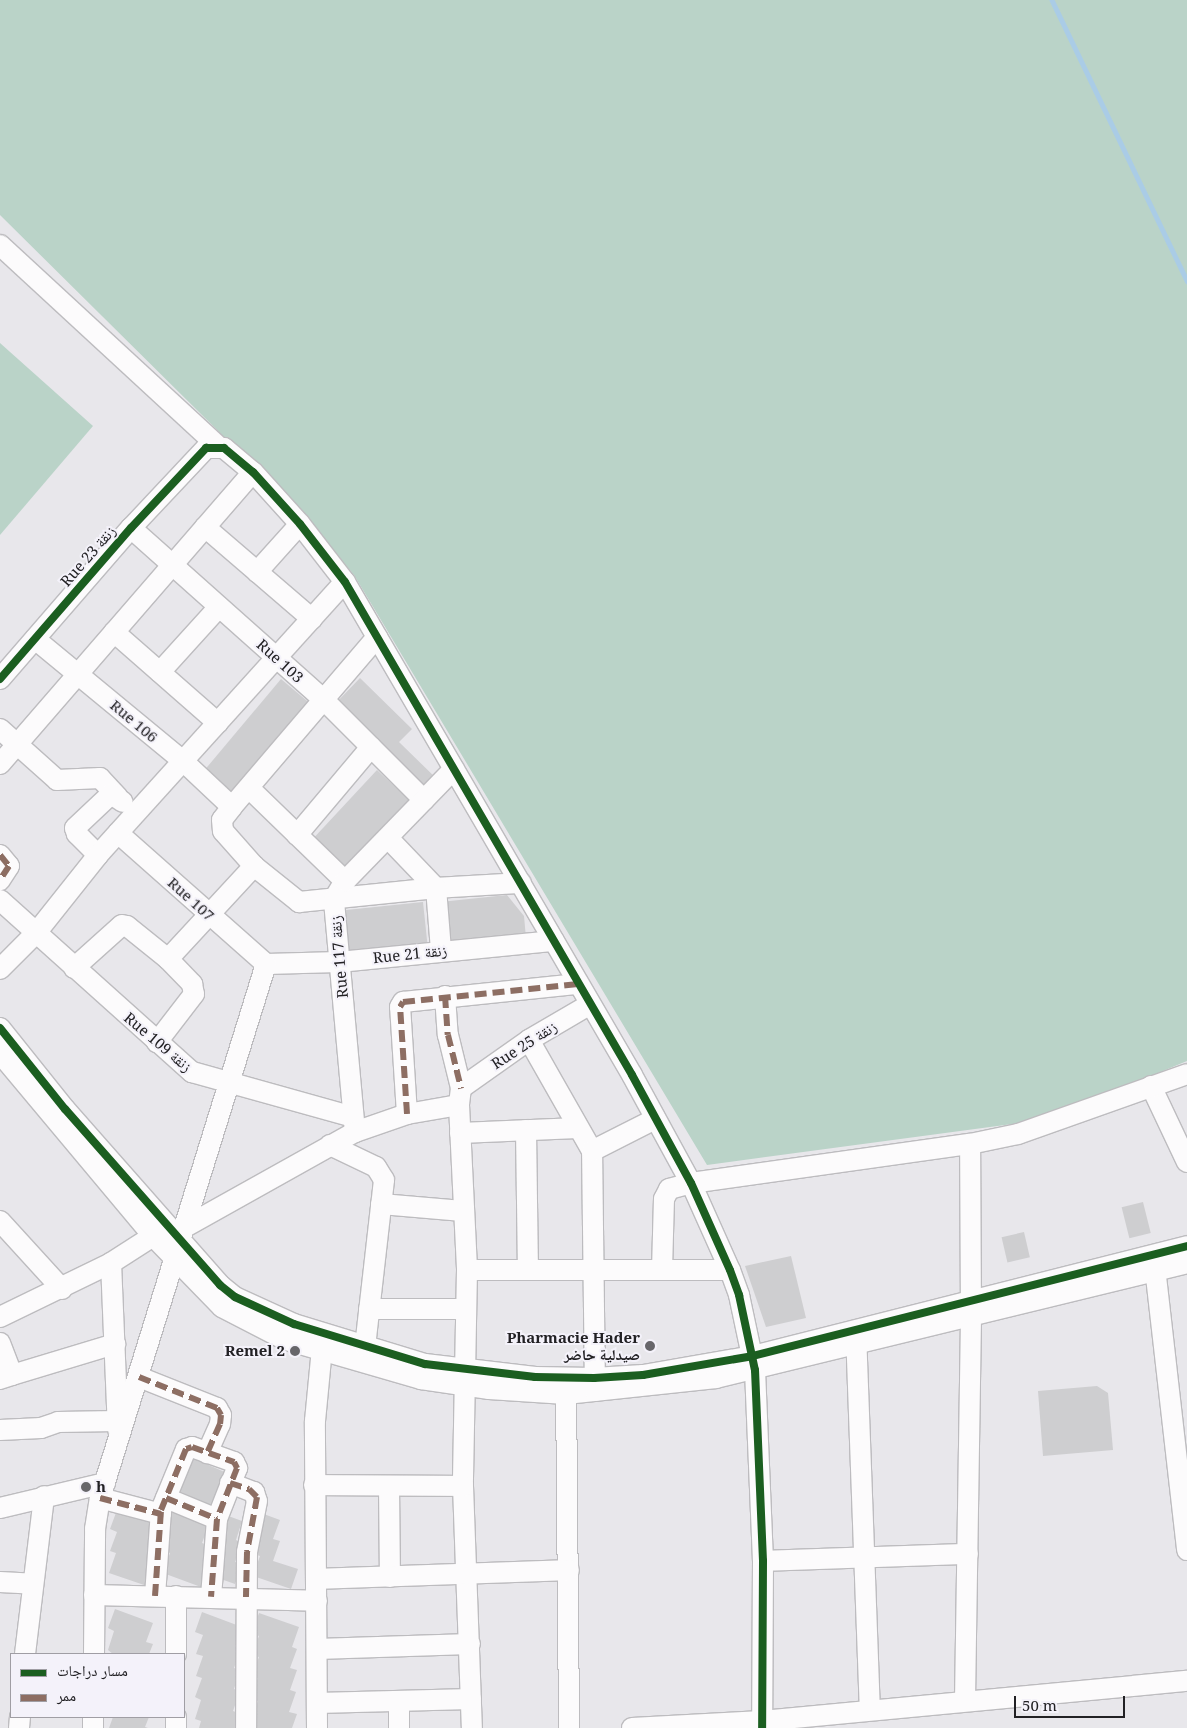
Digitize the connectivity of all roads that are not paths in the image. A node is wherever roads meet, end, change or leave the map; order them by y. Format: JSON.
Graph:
{"nodes":[{"id":1,"x":0,"y":245,"type":"edge"},
{"id":2,"x":208,"y":450,"type":"junction"},
{"id":3,"x":253,"y":472,"type":"junction"},
{"id":4,"x":300,"y":524,"type":"junction"},
{"id":5,"x":205,"y":527,"type":"junction"},
{"id":6,"x":131,"y":528,"type":"junction"},
{"id":7,"x":172,"y":565,"type":"junction"},
{"id":8,"x":257,"y":572,"type":"junction"},
{"id":9,"x":346,"y":582,"type":"junction"},
{"id":10,"x":219,"y":607,"type":"junction"},
{"id":11,"x":312,"y":620,"type":"junction"},
{"id":12,"x":114,"y":632,"type":"junction"},
{"id":13,"x":377,"y":637,"type":"junction"},
{"id":14,"x":34,"y":639,"type":"junction"},
{"id":15,"x":277,"y":658,"type":"junction"},
{"id":16,"x":160,"y":672,"type":"junction"},
{"id":17,"x":77,"y":674,"type":"junction"},
{"id":18,"x":0,"y":679,"type":"edge"},
{"id":19,"x":325,"y":701,"type":"junction"},
{"id":20,"x":218,"y":723,"type":"junction"},
{"id":21,"x":0,"y":729,"type":"edge"},
{"id":22,"x":18,"y":744,"type":"junction"},
{"id":23,"x":371,"y":746,"type":"junction"},
{"id":24,"x":183,"y":761,"type":"junction"},
{"id":25,"x":0,"y":764,"type":"edge"},
{"id":26,"x":454,"y":769,"type":"junction"},
{"id":27,"x":249,"y":788,"type":"junction"},
{"id":28,"x":118,"y":796,"type":"junction"},
{"id":29,"x":424,"y":800,"type":"junction"},
{"id":30,"x":232,"y":806,"type":"junction"},
{"id":31,"x":135,"y":814,"type":"junction"},
{"id":32,"x":118,"y":833,"type":"junction"},
{"id":33,"x":297,"y":835,"type":"junction"},
{"id":34,"x":388,"y":838,"type":"junction"},
{"id":35,"x":0,"y":855,"type":"edge"},
{"id":36,"x":98,"y":855,"type":"junction"},
{"id":37,"x":254,"y":866,"type":"junction"},
{"id":38,"x":0,"y":880,"type":"edge"},
{"id":39,"x":345,"y":881,"type":"junction"},
{"id":40,"x":521,"y":883,"type":"junction"},
{"id":41,"x":436,"y":888,"type":"junction"},
{"id":42,"x":334,"y":899,"type":"junction"},
{"id":43,"x":0,"y":900,"type":"edge"},
{"id":44,"x":209,"y":916,"type":"junction"},
{"id":45,"x":36,"y":933,"type":"junction"},
{"id":46,"x":554,"y":941,"type":"junction"},
{"id":47,"x":440,"y":950,"type":"junction"},
{"id":48,"x":168,"y":959,"type":"junction"},
{"id":49,"x":339,"y":962,"type":"junction"},
{"id":50,"x":266,"y":964,"type":"junction"},
{"id":51,"x":74,"y":968,"type":"junction"},
{"id":52,"x":0,"y":969,"type":"edge"},
{"id":53,"x":578,"y":984,"type":"junction"},
{"id":54,"x":445,"y":996,"type":"junction"},
{"id":55,"x":589,"y":1005,"type":"junction"},
{"id":56,"x":0,"y":1028,"type":"edge"},
{"id":57,"x":529,"y":1040,"type":"junction"},
{"id":58,"x":157,"y":1042,"type":"junction"},
{"id":59,"x":0,"y":1053,"type":"edge"},
{"id":60,"x":1187,"y":1074,"type":"edge"},
{"id":61,"x":231,"y":1084,"type":"junction"},
{"id":62,"x":1151,"y":1086,"type":"junction"},
{"id":63,"x":460,"y":1096,"type":"junction"},
{"id":64,"x":407,"y":1114,"type":"junction"},
{"id":65,"x":655,"y":1119,"type":"junction"},
{"id":66,"x":354,"y":1125,"type":"junction"},
{"id":67,"x":578,"y":1128,"type":"junction"},
{"id":68,"x":526,"y":1130,"type":"junction"},
{"id":69,"x":460,"y":1133,"type":"junction"},
{"id":70,"x":970,"y":1144,"type":"junction"},
{"id":71,"x":330,"y":1145,"type":"junction"},
{"id":72,"x":592,"y":1151,"type":"junction"},
{"id":73,"x":1187,"y":1162,"type":"edge"},
{"id":74,"x":691,"y":1183,"type":"junction"},
{"id":75,"x":381,"y":1204,"type":"junction"},
{"id":76,"x":463,"y":1211,"type":"junction"},
{"id":77,"x":0,"y":1221,"type":"edge"},
{"id":78,"x":153,"y":1236,"type":"junction"},
{"id":79,"x":180,"y":1242,"type":"junction"},
{"id":80,"x":1187,"y":1246,"type":"edge"},
{"id":81,"x":111,"y":1263,"type":"junction"},
{"id":82,"x":1155,"y":1263,"type":"junction"},
{"id":83,"x":1187,"y":1263,"type":"edge"},
{"id":84,"x":593,"y":1268,"type":"junction"},
{"id":85,"x":528,"y":1269,"type":"junction"},
{"id":86,"x":467,"y":1270,"type":"junction"},
{"id":87,"x":662,"y":1270,"type":"junction"},
{"id":88,"x":730,"y":1270,"type":"junction"},
{"id":89,"x":62,"y":1289,"type":"junction"},
{"id":90,"x":370,"y":1309,"type":"junction"},
{"id":91,"x":466,"y":1309,"type":"junction"},
{"id":92,"x":971,"y":1309,"type":"junction"},
{"id":93,"x":0,"y":1317,"type":"edge"},
{"id":94,"x":856,"y":1338,"type":"junction"},
{"id":95,"x":322,"y":1342,"type":"junction"},
{"id":96,"x":0,"y":1343,"type":"edge"},
{"id":97,"x":115,"y":1344,"type":"junction"},
{"id":98,"x":365,"y":1348,"type":"junction"},
{"id":99,"x":754,"y":1363,"type":"junction"},
{"id":100,"x":6,"y":1377,"type":"edge"},
{"id":101,"x":139,"y":1377,"type":"junction"},
{"id":102,"x":465,"y":1378,"type":"junction"},
{"id":103,"x":566,"y":1386,"type":"junction"},
{"id":104,"x":594,"y":1386,"type":"junction"},
{"id":105,"x":118,"y":1429,"type":"junction"},
{"id":106,"x":0,"y":1430,"type":"edge"},
{"id":107,"x":207,"y":1453,"type":"junction"},
{"id":108,"x":230,"y":1483,"type":"junction"},
{"id":109,"x":314,"y":1486,"type":"junction"},
{"id":110,"x":389,"y":1486,"type":"junction"},
{"id":111,"x":463,"y":1486,"type":"junction"},
{"id":112,"x":102,"y":1490,"type":"junction"},
{"id":113,"x":44,"y":1496,"type":"junction"},
{"id":114,"x":163,"y":1506,"type":"junction"},
{"id":115,"x":0,"y":1508,"type":"edge"},
{"id":116,"x":217,"y":1519,"type":"junction"},
{"id":117,"x":1187,"y":1550,"type":"edge"},
{"id":118,"x":968,"y":1554,"type":"junction"},
{"id":119,"x":866,"y":1558,"type":"junction"},
{"id":120,"x":763,"y":1561,"type":"junction"},
{"id":121,"x":569,"y":1570,"type":"junction"},
{"id":122,"x":468,"y":1575,"type":"junction"},
{"id":123,"x":390,"y":1577,"type":"junction"},
{"id":124,"x":317,"y":1579,"type":"junction"},
{"id":125,"x":0,"y":1582,"type":"edge"},
{"id":126,"x":33,"y":1584,"type":"junction"},
{"id":127,"x":94,"y":1595,"type":"junction"},
{"id":128,"x":155,"y":1596,"type":"junction"},
{"id":129,"x":176,"y":1596,"type":"junction"},
{"id":130,"x":212,"y":1597,"type":"junction"},
{"id":131,"x":246,"y":1597,"type":"junction"},
{"id":132,"x":317,"y":1601,"type":"junction"},
{"id":133,"x":470,"y":1644,"type":"junction"},
{"id":134,"x":317,"y":1649,"type":"junction"},
{"id":135,"x":25,"y":1653,"type":"edge"},
{"id":136,"x":94,"y":1653,"type":"edge"},
{"id":137,"x":176,"y":1653,"type":"edge"},
{"id":138,"x":1187,"y":1682,"type":"edge"},
{"id":139,"x":471,"y":1699,"type":"junction"},
{"id":140,"x":965,"y":1700,"type":"junction"},
{"id":141,"x":399,"y":1701,"type":"junction"},
{"id":142,"x":317,"y":1703,"type":"junction"},
{"id":143,"x":870,"y":1710,"type":"junction"},
{"id":144,"x":762,"y":1724,"type":"edge"},
{"id":145,"x":246,"y":1728,"type":"edge"},
{"id":146,"x":317,"y":1728,"type":"edge"},
{"id":147,"x":399,"y":1728,"type":"edge"},
{"id":148,"x":472,"y":1728,"type":"edge"},
{"id":149,"x":569,"y":1728,"type":"edge"},
{"id":150,"x":632,"y":1728,"type":"edge"}],
"edges":[{"from":1,"to":2,"type":"street"},
{"from":2,"to":3,"type":"street"},
{"from":2,"to":6,"type":"street","name":"Rue 23 زنقة"},
{"from":3,"to":4,"type":"street"},
{"from":3,"to":5,"type":"street"},
{"from":4,"to":8,"type":"street"},
{"from":4,"to":9,"type":"street"},
{"from":5,"to":7,"type":"street"},
{"from":5,"to":8,"type":"street"},
{"from":6,"to":7,"type":"street","name":"Rue 103"},
{"from":6,"to":14,"type":"street","name":"Rue 23 زنقة"},
{"from":7,"to":10,"type":"street","name":"Rue 103"},
{"from":7,"to":12,"type":"street"},
{"from":8,"to":11,"type":"street"},
{"from":9,"to":11,"type":"street"},
{"from":9,"to":13,"type":"street"},
{"from":10,"to":15,"type":"street","name":"Rue 103"},
{"from":10,"to":16,"type":"street"},
{"from":11,"to":15,"type":"street"},
{"from":12,"to":16,"type":"street"},
{"from":12,"to":17,"type":"street"},
{"from":13,"to":19,"type":"street"},
{"from":13,"to":26,"type":"street"},
{"from":14,"to":17,"type":"street","name":"Rue 106"},
{"from":14,"to":18,"type":"street","name":"Rue 23 زنقة"},
{"from":15,"to":19,"type":"street","name":"Rue 103"},
{"from":15,"to":20,"type":"street"},
{"from":16,"to":20,"type":"street"},
{"from":17,"to":22,"type":"street"},
{"from":17,"to":24,"type":"street","name":"Rue 106"},
{"from":19,"to":23,"type":"street","name":"Rue 103"},
{"from":19,"to":27,"type":"street"},
{"from":20,"to":24,"type":"street"},
{"from":21,"to":22,"type":"street"},
{"from":22,"to":25,"type":"street"},
{"from":22,"to":28,"type":"street"},
{"from":23,"to":29,"type":"street","name":"Rue 103"},
{"from":23,"to":33,"type":"street"},
{"from":24,"to":30,"type":"street","name":"Rue 106"},
{"from":24,"to":31,"type":"street"},
{"from":26,"to":29,"type":"street","name":"Rue 117 زنقة"},
{"from":26,"to":40,"type":"street"},
{"from":27,"to":30,"type":"street"},
{"from":27,"to":33,"type":"street"},
{"from":28,"to":31,"type":"street"},
{"from":28,"to":36,"type":"street"},
{"from":29,"to":34,"type":"street","name":"Rue 117 زنقة"},
{"from":30,"to":37,"type":"street"},
{"from":31,"to":32,"type":"street"},
{"from":32,"to":36,"type":"street"},
{"from":32,"to":44,"type":"street","name":"Rue 107"},
{"from":33,"to":39,"type":"street"},
{"from":34,"to":39,"type":"street","name":"Rue 117 زنقة"},
{"from":34,"to":41,"type":"street"},
{"from":35,"to":38,"type":"street"},
{"from":36,"to":45,"type":"street"},
{"from":37,"to":42,"type":"street"},
{"from":37,"to":44,"type":"street"},
{"from":39,"to":42,"type":"street","name":"Rue 117 زنقة"},
{"from":40,"to":41,"type":"street"},
{"from":40,"to":46,"type":"street"},
{"from":41,"to":42,"type":"street"},
{"from":41,"to":47,"type":"street"},
{"from":42,"to":49,"type":"street","name":"Rue 117 زنقة"},
{"from":43,"to":45,"type":"street","name":"Rue 109 زنقة"},
{"from":44,"to":48,"type":"street"},
{"from":44,"to":50,"type":"street","name":"Rue 107"},
{"from":45,"to":51,"type":"street","name":"Rue 109 زنقة"},
{"from":45,"to":52,"type":"street"},
{"from":46,"to":47,"type":"street","name":"Rue 21 زنقة"},
{"from":46,"to":53,"type":"street"},
{"from":47,"to":49,"type":"street","name":"Rue 21 زنقة"},
{"from":48,"to":51,"type":"street"},
{"from":48,"to":58,"type":"street"},
{"from":49,"to":50,"type":"street","name":"Rue 21 زنقة"},
{"from":49,"to":66,"type":"street","name":"Rue 117 زنقة"},
{"from":50,"to":61,"type":"street"},
{"from":51,"to":58,"type":"street","name":"Rue 109 زنقة"},
{"from":53,"to":54,"type":"street"},
{"from":53,"to":55,"type":"street"},
{"from":54,"to":63,"type":"street"},
{"from":54,"to":64,"type":"street"},
{"from":55,"to":57,"type":"street","name":"Rue 25 زنقة"},
{"from":55,"to":65,"type":"street"},
{"from":56,"to":79,"type":"street"},
{"from":57,"to":63,"type":"street","name":"Rue 25 زنقة"},
{"from":57,"to":67,"type":"street"},
{"from":58,"to":61,"type":"street","name":"Rue 109 زنقة"},
{"from":59,"to":78,"type":"street"},
{"from":60,"to":62,"type":"street"},
{"from":61,"to":66,"type":"street","name":"Rue 109 زنقة"},
{"from":61,"to":79,"type":"street"},
{"from":62,"to":70,"type":"street"},
{"from":62,"to":73,"type":"street"},
{"from":63,"to":64,"type":"street"},
{"from":63,"to":69,"type":"street"},
{"from":64,"to":66,"type":"street"},
{"from":65,"to":72,"type":"street"},
{"from":65,"to":74,"type":"street"},
{"from":66,"to":71,"type":"street"},
{"from":67,"to":68,"type":"street"},
{"from":67,"to":72,"type":"street"},
{"from":68,"to":69,"type":"street"},
{"from":68,"to":85,"type":"street"},
{"from":69,"to":76,"type":"street"},
{"from":70,"to":74,"type":"street"},
{"from":70,"to":92,"type":"street"},
{"from":71,"to":75,"type":"street"},
{"from":71,"to":79,"type":"street"},
{"from":72,"to":84,"type":"street"},
{"from":74,"to":87,"type":"street"},
{"from":74,"to":88,"type":"street"},
{"from":75,"to":76,"type":"street"},
{"from":75,"to":90,"type":"street"},
{"from":76,"to":86,"type":"street"},
{"from":77,"to":89,"type":"street"},
{"from":78,"to":79,"type":"street"},
{"from":78,"to":81,"type":"street"},
{"from":79,"to":95,"type":"street"},
{"from":79,"to":101,"type":"street"},
{"from":80,"to":82,"type":"street"},
{"from":81,"to":89,"type":"street"},
{"from":81,"to":97,"type":"street"},
{"from":82,"to":83,"type":"street"},
{"from":82,"to":92,"type":"street"},
{"from":82,"to":117,"type":"street"},
{"from":84,"to":85,"type":"street"},
{"from":84,"to":87,"type":"street"},
{"from":84,"to":104,"type":"street"},
{"from":85,"to":86,"type":"street"},
{"from":86,"to":91,"type":"street"},
{"from":87,"to":88,"type":"street"},
{"from":88,"to":99,"type":"street"},
{"from":89,"to":93,"type":"street"},
{"from":90,"to":91,"type":"street"},
{"from":90,"to":98,"type":"street"},
{"from":91,"to":102,"type":"street"},
{"from":92,"to":94,"type":"street"},
{"from":92,"to":118,"type":"street"},
{"from":94,"to":99,"type":"street"},
{"from":94,"to":119,"type":"street"},
{"from":95,"to":98,"type":"street"},
{"from":95,"to":102,"type":"street"},
{"from":95,"to":109,"type":"street"},
{"from":96,"to":100,"type":"street"},
{"from":97,"to":100,"type":"street"},
{"from":97,"to":105,"type":"street"},
{"from":98,"to":102,"type":"street"},
{"from":99,"to":104,"type":"street"},
{"from":99,"to":120,"type":"street"},
{"from":101,"to":105,"type":"street"},
{"from":101,"to":107,"type":"street"},
{"from":102,"to":103,"type":"street"},
{"from":102,"to":111,"type":"street"},
{"from":103,"to":104,"type":"street"},
{"from":103,"to":121,"type":"street"},
{"from":105,"to":106,"type":"street"},
{"from":105,"to":112,"type":"street"},
{"from":107,"to":108,"type":"street"},
{"from":107,"to":114,"type":"street"},
{"from":108,"to":116,"type":"street"},
{"from":108,"to":131,"type":"street"},
{"from":109,"to":110,"type":"street"},
{"from":109,"to":124,"type":"street"},
{"from":110,"to":111,"type":"street"},
{"from":110,"to":123,"type":"street"},
{"from":111,"to":122,"type":"street"},
{"from":112,"to":113,"type":"street"},
{"from":112,"to":114,"type":"street"},
{"from":112,"to":127,"type":"street"},
{"from":113,"to":115,"type":"street"},
{"from":113,"to":126,"type":"street"},
{"from":114,"to":116,"type":"street"},
{"from":114,"to":128,"type":"street"},
{"from":116,"to":130,"type":"street"},
{"from":118,"to":119,"type":"street"},
{"from":118,"to":140,"type":"street"},
{"from":119,"to":120,"type":"street"},
{"from":119,"to":143,"type":"street"},
{"from":120,"to":144,"type":"street"},
{"from":121,"to":122,"type":"street"},
{"from":121,"to":149,"type":"street"},
{"from":122,"to":123,"type":"street"},
{"from":122,"to":133,"type":"street"},
{"from":123,"to":124,"type":"street"},
{"from":124,"to":132,"type":"street"},
{"from":125,"to":126,"type":"street"},
{"from":126,"to":135,"type":"street"},
{"from":127,"to":128,"type":"street"},
{"from":127,"to":136,"type":"street"},
{"from":128,"to":129,"type":"street"},
{"from":129,"to":130,"type":"street"},
{"from":129,"to":137,"type":"street"},
{"from":130,"to":131,"type":"street"},
{"from":131,"to":132,"type":"street"},
{"from":131,"to":145,"type":"street"},
{"from":132,"to":134,"type":"street"},
{"from":133,"to":134,"type":"street"},
{"from":133,"to":139,"type":"street"},
{"from":134,"to":142,"type":"street"},
{"from":138,"to":140,"type":"street"},
{"from":139,"to":141,"type":"street"},
{"from":139,"to":148,"type":"street"},
{"from":140,"to":143,"type":"street"},
{"from":141,"to":142,"type":"street"},
{"from":141,"to":147,"type":"street"},
{"from":142,"to":146,"type":"street"},
{"from":143,"to":144,"type":"street"},
{"from":144,"to":150,"type":"street"}]}
